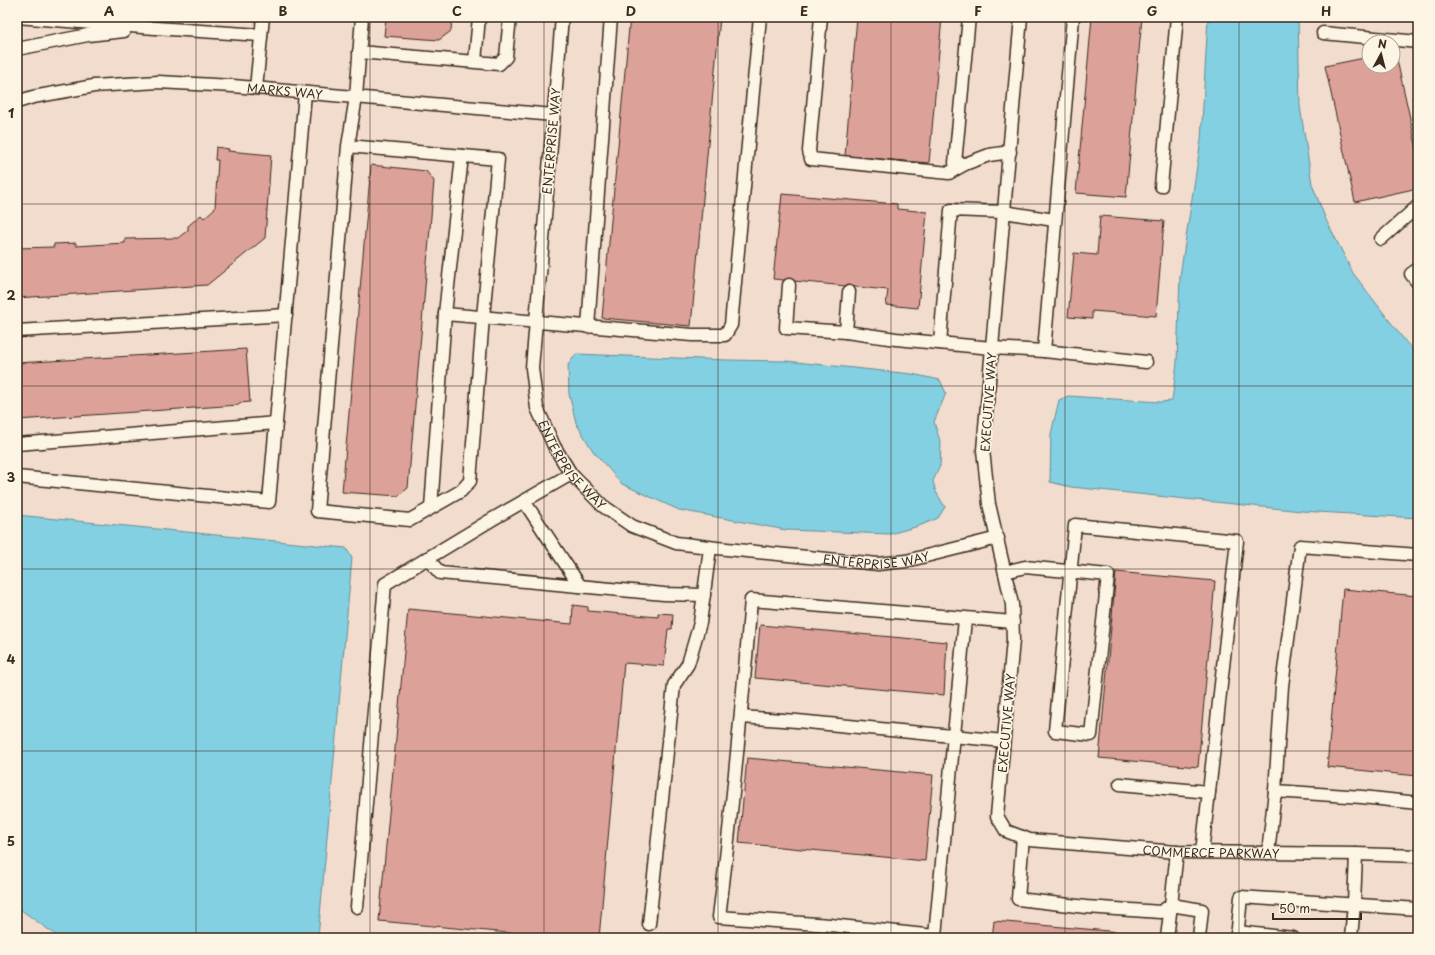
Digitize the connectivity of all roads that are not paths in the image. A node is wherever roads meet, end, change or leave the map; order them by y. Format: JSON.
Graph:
{"nodes":[{"id":1,"x":17,"y":17,"type":"edge"},
{"id":2,"x":263,"y":17,"type":"edge"},
{"id":3,"x":362,"y":17,"type":"edge"},
{"id":4,"x":478,"y":17,"type":"edge"},
{"id":5,"x":510,"y":17,"type":"edge"},
{"id":6,"x":562,"y":17,"type":"edge"},
{"id":7,"x":611,"y":17,"type":"edge"},
{"id":8,"x":760,"y":17,"type":"edge"},
{"id":9,"x":821,"y":17,"type":"edge"},
{"id":10,"x":969,"y":17,"type":"edge"},
{"id":11,"x":1022,"y":17,"type":"edge"},
{"id":12,"x":1073,"y":17,"type":"edge"},
{"id":13,"x":1177,"y":17,"type":"edge"},
{"id":14,"x":155,"y":28,"type":"junction"},
{"id":15,"x":1323,"y":33,"type":"dead end"},
{"id":16,"x":261,"y":35,"type":"junction"},
{"id":17,"x":1418,"y":42,"type":"edge"},
{"id":18,"x":17,"y":49,"type":"edge"},
{"id":19,"x":359,"y":52,"type":"junction"},
{"id":20,"x":475,"y":62,"type":"junction"},
{"id":21,"x":256,"y":88,"type":"junction"},
{"id":22,"x":305,"y":93,"type":"junction"},
{"id":23,"x":356,"y":97,"type":"junction"},
{"id":24,"x":17,"y":102,"type":"edge"},
{"id":25,"x":553,"y":115,"type":"junction"},
{"id":26,"x":348,"y":146,"type":"junction"},
{"id":27,"x":1010,"y":152,"type":"junction"},
{"id":28,"x":462,"y":156,"type":"junction"},
{"id":29,"x":966,"y":164,"type":"junction"},
{"id":30,"x":1161,"y":186,"type":"dead end"},
{"id":31,"x":1418,"y":206,"type":"edge"},
{"id":32,"x":1004,"y":212,"type":"junction"},
{"id":33,"x":1054,"y":220,"type":"junction"},
{"id":34,"x":1381,"y":239,"type":"dead end"},
{"id":35,"x":1418,"y":269,"type":"edge"},
{"id":36,"x":1418,"y":283,"type":"edge"},
{"id":37,"x":789,"y":285,"type":"dead end"},
{"id":38,"x":849,"y":292,"type":"dead end"},
{"id":39,"x":445,"y":314,"type":"junction"},
{"id":40,"x":286,"y":315,"type":"junction"},
{"id":41,"x":483,"y":317,"type":"junction"},
{"id":42,"x":535,"y":322,"type":"junction"},
{"id":43,"x":588,"y":327,"type":"junction"},
{"id":44,"x":17,"y":331,"type":"edge"},
{"id":45,"x":846,"y":332,"type":"junction"},
{"id":46,"x":940,"y":342,"type":"junction"},
{"id":47,"x":992,"y":348,"type":"junction"},
{"id":48,"x":1044,"y":351,"type":"junction"},
{"id":49,"x":1146,"y":362,"type":"dead end"},
{"id":50,"x":276,"y":423,"type":"junction"},
{"id":51,"x":17,"y":444,"type":"edge"},
{"id":52,"x":571,"y":474,"type":"junction"},
{"id":53,"x":17,"y":477,"type":"edge"},
{"id":54,"x":524,"y":501,"type":"junction"},
{"id":55,"x":431,"y":508,"type":"junction"},
{"id":56,"x":998,"y":538,"type":"junction"},
{"id":57,"x":710,"y":548,"type":"junction"},
{"id":58,"x":1418,"y":555,"type":"edge"},
{"id":59,"x":427,"y":558,"type":"junction"},
{"id":60,"x":1005,"y":572,"type":"junction"},
{"id":61,"x":1071,"y":572,"type":"junction"},
{"id":62,"x":580,"y":586,"type":"junction"},
{"id":63,"x":704,"y":596,"type":"junction"},
{"id":64,"x":965,"y":619,"type":"junction"},
{"id":65,"x":1013,"y":622,"type":"junction"},
{"id":66,"x":741,"y":717,"type":"junction"},
{"id":67,"x":954,"y":737,"type":"junction"},
{"id":68,"x":1004,"y":741,"type":"junction"},
{"id":69,"x":1120,"y":784,"type":"dead end"},
{"id":70,"x":1275,"y":791,"type":"junction"},
{"id":71,"x":1208,"y":792,"type":"junction"},
{"id":72,"x":1418,"y":803,"type":"edge"},
{"id":73,"x":1006,"y":831,"type":"joint"},
{"id":74,"x":1023,"y":837,"type":"junction"},
{"id":75,"x":1177,"y":852,"type":"junction"},
{"id":76,"x":1202,"y":852,"type":"junction"},
{"id":77,"x":1268,"y":853,"type":"junction"},
{"id":78,"x":1356,"y":854,"type":"junction"},
{"id":79,"x":1418,"y":856,"type":"edge"},
{"id":80,"x":1354,"y":904,"type":"junction"},
{"id":81,"x":1171,"y":905,"type":"junction"},
{"id":82,"x":357,"y":907,"type":"dead end"},
{"id":83,"x":1418,"y":909,"type":"edge"},
{"id":84,"x":649,"y":924,"type":"dead end"},
{"id":85,"x":1237,"y":935,"type":"edge"},
{"id":86,"x":1167,"y":938,"type":"edge"},
{"id":87,"x":1199,"y":938,"type":"edge"},
{"id":88,"x":1293,"y":938,"type":"edge"},
{"id":89,"x":1351,"y":938,"type":"edge"}],
"edges":[{"from":1,"to":14,"type":"street"},
{"from":2,"to":16,"type":"street"},
{"from":3,"to":19,"type":"street"},
{"from":4,"to":20,"type":"street"},
{"from":5,"to":20,"type":"street"},
{"from":6,"to":25,"type":"street","name":"ENTERPRISE WAY"},
{"from":7,"to":43,"type":"street"},
{"from":8,"to":43,"type":"street"},
{"from":9,"to":29,"type":"street"},
{"from":10,"to":29,"type":"street"},
{"from":11,"to":27,"type":"street","name":"EXECUTIVE WAY"},
{"from":12,"to":33,"type":"street"},
{"from":13,"to":30,"type":"street"},
{"from":14,"to":16,"type":"street"},
{"from":14,"to":18,"type":"street"},
{"from":15,"to":17,"type":"street"},
{"from":16,"to":21,"type":"street"},
{"from":19,"to":20,"type":"street"},
{"from":19,"to":23,"type":"street"},
{"from":21,"to":22,"type":"street","name":"MARKS WAY"},
{"from":21,"to":24,"type":"street","name":"MARKS WAY"},
{"from":22,"to":23,"type":"street","name":"MARKS WAY"},
{"from":22,"to":40,"type":"street"},
{"from":23,"to":25,"type":"street","name":"MARKS WAY"},
{"from":23,"to":26,"type":"street"},
{"from":25,"to":42,"type":"street","name":"ENTERPRISE WAY"},
{"from":26,"to":28,"type":"street"},
{"from":26,"to":55,"type":"street"},
{"from":27,"to":29,"type":"street"},
{"from":27,"to":32,"type":"street","name":"EXECUTIVE WAY"},
{"from":28,"to":39,"type":"street"},
{"from":28,"to":41,"type":"street"},
{"from":31,"to":34,"type":"street"},
{"from":32,"to":33,"type":"street"},
{"from":32,"to":46,"type":"street"},
{"from":32,"to":47,"type":"street","name":"EXECUTIVE WAY"},
{"from":33,"to":48,"type":"street"},
{"from":35,"to":36,"type":"street"},
{"from":37,"to":45,"type":"street"},
{"from":38,"to":45,"type":"street"},
{"from":39,"to":41,"type":"street"},
{"from":39,"to":55,"type":"street"},
{"from":40,"to":44,"type":"street"},
{"from":40,"to":50,"type":"street"},
{"from":41,"to":42,"type":"street"},
{"from":41,"to":55,"type":"street"},
{"from":42,"to":43,"type":"street"},
{"from":42,"to":52,"type":"street","name":"ENTERPRISE WAY"},
{"from":45,"to":46,"type":"street"},
{"from":46,"to":47,"type":"street"},
{"from":47,"to":48,"type":"street"},
{"from":47,"to":56,"type":"street","name":"EXECUTIVE WAY"},
{"from":48,"to":49,"type":"street"},
{"from":50,"to":51,"type":"street"},
{"from":50,"to":53,"type":"street"},
{"from":52,"to":54,"type":"street"},
{"from":52,"to":57,"type":"street","name":"ENTERPRISE WAY"},
{"from":54,"to":59,"type":"street"},
{"from":54,"to":62,"type":"street"},
{"from":56,"to":57,"type":"street","name":"ENTERPRISE WAY"},
{"from":56,"to":60,"type":"street","name":"EXECUTIVE WAY"},
{"from":57,"to":63,"type":"street"},
{"from":58,"to":70,"type":"street"},
{"from":59,"to":62,"type":"street"},
{"from":59,"to":82,"type":"street"},
{"from":60,"to":61,"type":"street"},
{"from":60,"to":65,"type":"street","name":"EXECUTIVE WAY"},
{"from":61,"to":61,"type":"street"},
{"from":61,"to":71,"type":"street"},
{"from":62,"to":63,"type":"street"},
{"from":63,"to":84,"type":"street"},
{"from":64,"to":65,"type":"street"},
{"from":64,"to":66,"type":"street"},
{"from":64,"to":67,"type":"street"},
{"from":65,"to":68,"type":"street","name":"EXECUTIVE WAY"},
{"from":66,"to":67,"type":"street"},
{"from":66,"to":67,"type":"street"},
{"from":67,"to":68,"type":"street"},
{"from":68,"to":73,"type":"street","name":"EXECUTIVE WAY"},
{"from":69,"to":71,"type":"street"},
{"from":70,"to":72,"type":"street"},
{"from":70,"to":77,"type":"street"},
{"from":71,"to":76,"type":"street"},
{"from":73,"to":74,"type":"street","name":"COMMERCE PARKWAY"},
{"from":74,"to":75,"type":"street","name":"COMMERCE PARKWAY"},
{"from":74,"to":81,"type":"street"},
{"from":75,"to":76,"type":"street","name":"COMMERCE PARKWAY"},
{"from":75,"to":81,"type":"street"},
{"from":76,"to":77,"type":"street","name":"COMMERCE PARKWAY"},
{"from":77,"to":78,"type":"street","name":"COMMERCE PARKWAY"},
{"from":78,"to":79,"type":"street","name":"COMMERCE PARKWAY"},
{"from":78,"to":80,"type":"street"},
{"from":80,"to":83,"type":"street"},
{"from":80,"to":85,"type":"street"},
{"from":80,"to":89,"type":"street"},
{"from":81,"to":86,"type":"street"},
{"from":81,"to":87,"type":"street"},
{"from":85,"to":88,"type":"street"}]}
